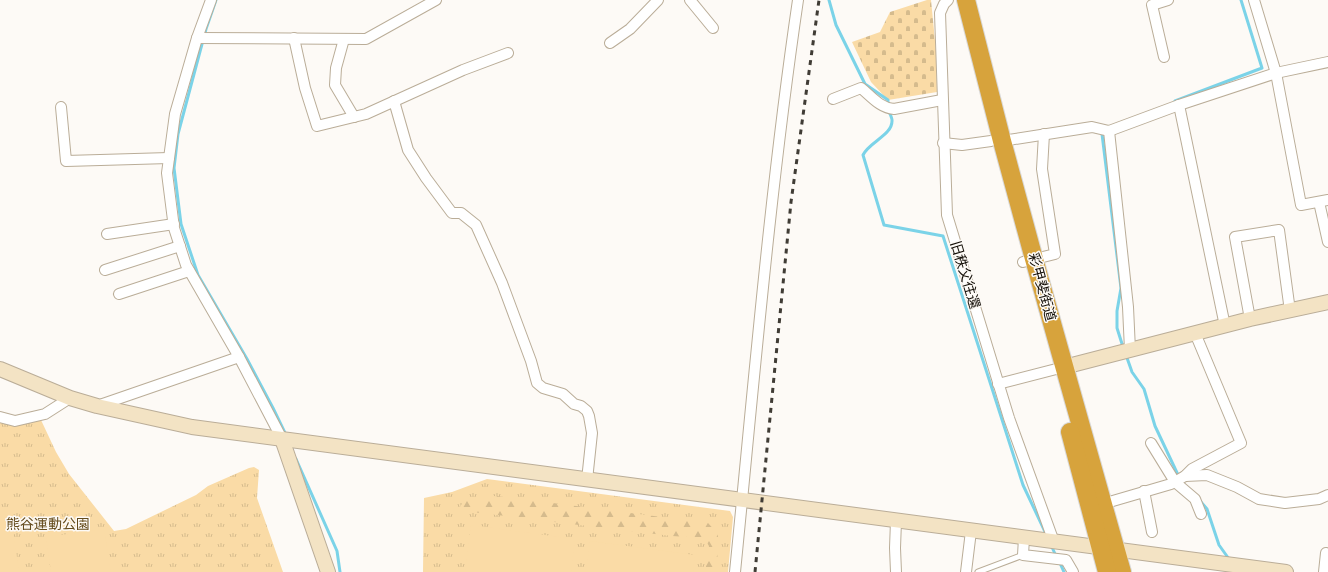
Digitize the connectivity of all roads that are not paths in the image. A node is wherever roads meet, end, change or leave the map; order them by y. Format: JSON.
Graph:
{"nodes":[{"id":1,"x":210,"y":0,"type":"edge"},
{"id":2,"x":436,"y":0,"type":"edge"},
{"id":3,"x":658,"y":0,"type":"edge"},
{"id":4,"x":690,"y":0,"type":"edge"},
{"id":5,"x":798,"y":0,"type":"edge"},
{"id":6,"x":948,"y":0,"type":"edge"},
{"id":7,"x":954,"y":0,"type":"edge"},
{"id":8,"x":966,"y":0,"type":"edge"},
{"id":9,"x":1168,"y":0,"type":"edge"},
{"id":10,"x":1254,"y":0,"type":"edge"},
{"id":11,"x":1152,"y":2,"type":"edge"},
{"id":12,"x":713,"y":28,"type":"dead end"},
{"id":13,"x":198,"y":38,"type":"junction"},
{"id":14,"x":294,"y":38,"type":"junction"},
{"id":15,"x":344,"y":39,"type":"junction"},
{"id":16,"x":610,"y":43,"type":"dead end"},
{"id":17,"x":508,"y":53,"type":"dead end"},
{"id":18,"x":1164,"y":57,"type":"dead end"},
{"id":19,"x":1328,"y":62,"type":"edge"},
{"id":20,"x":1276,"y":73,"type":"junction"},
{"id":21,"x":833,"y":99,"type":"dead end"},
{"id":22,"x":942,"y":100,"type":"junction"},
{"id":23,"x":394,"y":101,"type":"junction"},
{"id":24,"x":1179,"y":105,"type":"junction"},
{"id":25,"x":61,"y":107,"type":"dead end"},
{"id":26,"x":354,"y":117,"type":"junction"},
{"id":27,"x":1109,"y":131,"type":"junction"},
{"id":28,"x":1044,"y":134,"type":"junction"},
{"id":29,"x":996,"y":141,"type":"junction"},
{"id":30,"x":943,"y":143,"type":"junction"},
{"id":31,"x":169,"y":158,"type":"junction"},
{"id":32,"x":1324,"y":201,"type":"edge"},
{"id":33,"x":174,"y":224,"type":"junction"},
{"id":34,"x":107,"y":234,"type":"dead end"},
{"id":35,"x":1328,"y":242,"type":"edge"},
{"id":36,"x":180,"y":246,"type":"junction"},
{"id":37,"x":1029,"y":261,"type":"junction"},
{"id":38,"x":105,"y":270,"type":"dead end"},
{"id":39,"x":189,"y":271,"type":"junction"},
{"id":40,"x":119,"y":294,"type":"dead end"},
{"id":41,"x":1328,"y":302,"type":"edge"},
{"id":42,"x":1290,"y":311,"type":"junction"},
{"id":43,"x":1250,"y":319,"type":"junction"},
{"id":44,"x":1224,"y":326,"type":"junction"},
{"id":45,"x":1195,"y":333,"type":"junction"},
{"id":46,"x":1130,"y":350,"type":"junction"},
{"id":47,"x":239,"y":357,"type":"junction"},
{"id":48,"x":1058,"y":368,"type":"junction"},
{"id":49,"x":0,"y":369,"type":"edge"},
{"id":50,"x":998,"y":384,"type":"junction"},
{"id":51,"x":70,"y":398,"type":"junction"},
{"id":52,"x":97,"y":406,"type":"junction"},
{"id":53,"x":0,"y":417,"type":"edge"},
{"id":54,"x":288,"y":440,"type":"junction"},
{"id":55,"x":1151,"y":443,"type":"dead end"},
{"id":56,"x":1185,"y":476,"type":"junction"},
{"id":57,"x":587,"y":480,"type":"junction"},
{"id":58,"x":1175,"y":482,"type":"junction"},
{"id":59,"x":1144,"y":491,"type":"junction"},
{"id":60,"x":1328,"y":495,"type":"edge"},
{"id":61,"x":742,"y":500,"type":"junction"},
{"id":62,"x":1096,"y":506,"type":"junction"},
{"id":63,"x":1201,"y":514,"type":"dead end"},
{"id":64,"x":896,"y":521,"type":"junction"},
{"id":65,"x":971,"y":531,"type":"junction"},
{"id":66,"x":1152,"y":532,"type":"dead end"},
{"id":67,"x":1024,"y":538,"type":"junction"},
{"id":68,"x":1048,"y":541,"type":"junction"},
{"id":69,"x":1108,"y":548,"type":"junction"},
{"id":70,"x":1327,"y":553,"type":"edge"},
{"id":71,"x":1023,"y":555,"type":"junction"},
{"id":72,"x":328,"y":572,"type":"edge"},
{"id":73,"x":735,"y":572,"type":"edge"},
{"id":74,"x":896,"y":572,"type":"edge"},
{"id":75,"x":966,"y":572,"type":"edge"},
{"id":76,"x":978,"y":572,"type":"edge"},
{"id":77,"x":1073,"y":572,"type":"edge"},
{"id":78,"x":1107,"y":572,"type":"edge"},
{"id":79,"x":1122,"y":572,"type":"edge"},
{"id":80,"x":1286,"y":572,"type":"edge"},
{"id":81,"x":1324,"y":572,"type":"edge"}],
"edges":[{"from":1,"to":13,"type":"street"},
{"from":2,"to":15,"type":"street"},
{"from":3,"to":16,"type":"street"},
{"from":4,"to":12,"type":"street"},
{"from":5,"to":61,"type":"street"},
{"from":6,"to":22,"type":"street","name":"旧秩父往還"},
{"from":7,"to":29,"type":"highway","name":"彩甲斐街道"},
{"from":8,"to":29,"type":"highway","name":"彩甲斐街道"},
{"from":9,"to":11,"type":"street"},
{"from":10,"to":20,"type":"street"},
{"from":11,"to":18,"type":"street"},
{"from":13,"to":14,"type":"street"},
{"from":13,"to":31,"type":"street"},
{"from":14,"to":15,"type":"street"},
{"from":14,"to":26,"type":"street"},
{"from":15,"to":26,"type":"street"},
{"from":17,"to":23,"type":"street"},
{"from":19,"to":20,"type":"street"},
{"from":20,"to":24,"type":"street"},
{"from":20,"to":32,"type":"street"},
{"from":21,"to":22,"type":"street"},
{"from":22,"to":30,"type":"street","name":"旧秩父往還"},
{"from":23,"to":26,"type":"street"},
{"from":23,"to":57,"type":"street"},
{"from":24,"to":27,"type":"street"},
{"from":24,"to":44,"type":"street"},
{"from":25,"to":31,"type":"street"},
{"from":27,"to":28,"type":"street"},
{"from":27,"to":46,"type":"street"},
{"from":28,"to":29,"type":"street"},
{"from":28,"to":37,"type":"street"},
{"from":29,"to":30,"type":"street"},
{"from":29,"to":37,"type":"highway","name":"彩甲斐街道"},
{"from":30,"to":50,"type":"street","name":"旧秩父往還"},
{"from":31,"to":33,"type":"street"},
{"from":32,"to":35,"type":"street"},
{"from":33,"to":34,"type":"street"},
{"from":33,"to":36,"type":"street"},
{"from":36,"to":38,"type":"street"},
{"from":36,"to":39,"type":"street"},
{"from":37,"to":48,"type":"highway","name":"彩甲斐街道"},
{"from":39,"to":40,"type":"street"},
{"from":39,"to":47,"type":"street"},
{"from":41,"to":42,"type":"street"},
{"from":42,"to":43,"type":"street"},
{"from":42,"to":43,"type":"street"},
{"from":43,"to":44,"type":"street"},
{"from":44,"to":45,"type":"street"},
{"from":45,"to":46,"type":"street"},
{"from":45,"to":56,"type":"street"},
{"from":46,"to":48,"type":"street"},
{"from":47,"to":52,"type":"street"},
{"from":47,"to":54,"type":"street"},
{"from":48,"to":50,"type":"street"},
{"from":48,"to":62,"type":"highway","name":"彩甲斐街道"},
{"from":49,"to":51,"type":"street"},
{"from":50,"to":68,"type":"street","name":"旧秩父往還"},
{"from":51,"to":52,"type":"street"},
{"from":51,"to":53,"type":"street"},
{"from":52,"to":54,"type":"street"},
{"from":54,"to":57,"type":"street"},
{"from":54,"to":72,"type":"street"},
{"from":55,"to":58,"type":"street"},
{"from":56,"to":58,"type":"street"},
{"from":56,"to":60,"type":"street"},
{"from":57,"to":61,"type":"street"},
{"from":58,"to":59,"type":"street"},
{"from":58,"to":63,"type":"street"},
{"from":59,"to":62,"type":"street"},
{"from":59,"to":66,"type":"street"},
{"from":61,"to":64,"type":"street"},
{"from":61,"to":73,"type":"street"},
{"from":62,"to":69,"type":"highway","name":"彩甲斐街道"},
{"from":64,"to":65,"type":"street"},
{"from":64,"to":74,"type":"street"},
{"from":65,"to":67,"type":"street"},
{"from":65,"to":75,"type":"street"},
{"from":67,"to":68,"type":"street"},
{"from":67,"to":71,"type":"street"},
{"from":68,"to":69,"type":"street"},
{"from":69,"to":78,"type":"highway","name":"彩甲斐街道"},
{"from":69,"to":79,"type":"highway","name":"彩甲斐街道"},
{"from":69,"to":80,"type":"street"},
{"from":70,"to":81,"type":"street"},
{"from":71,"to":76,"type":"lane"},
{"from":71,"to":77,"type":"street"}]}
